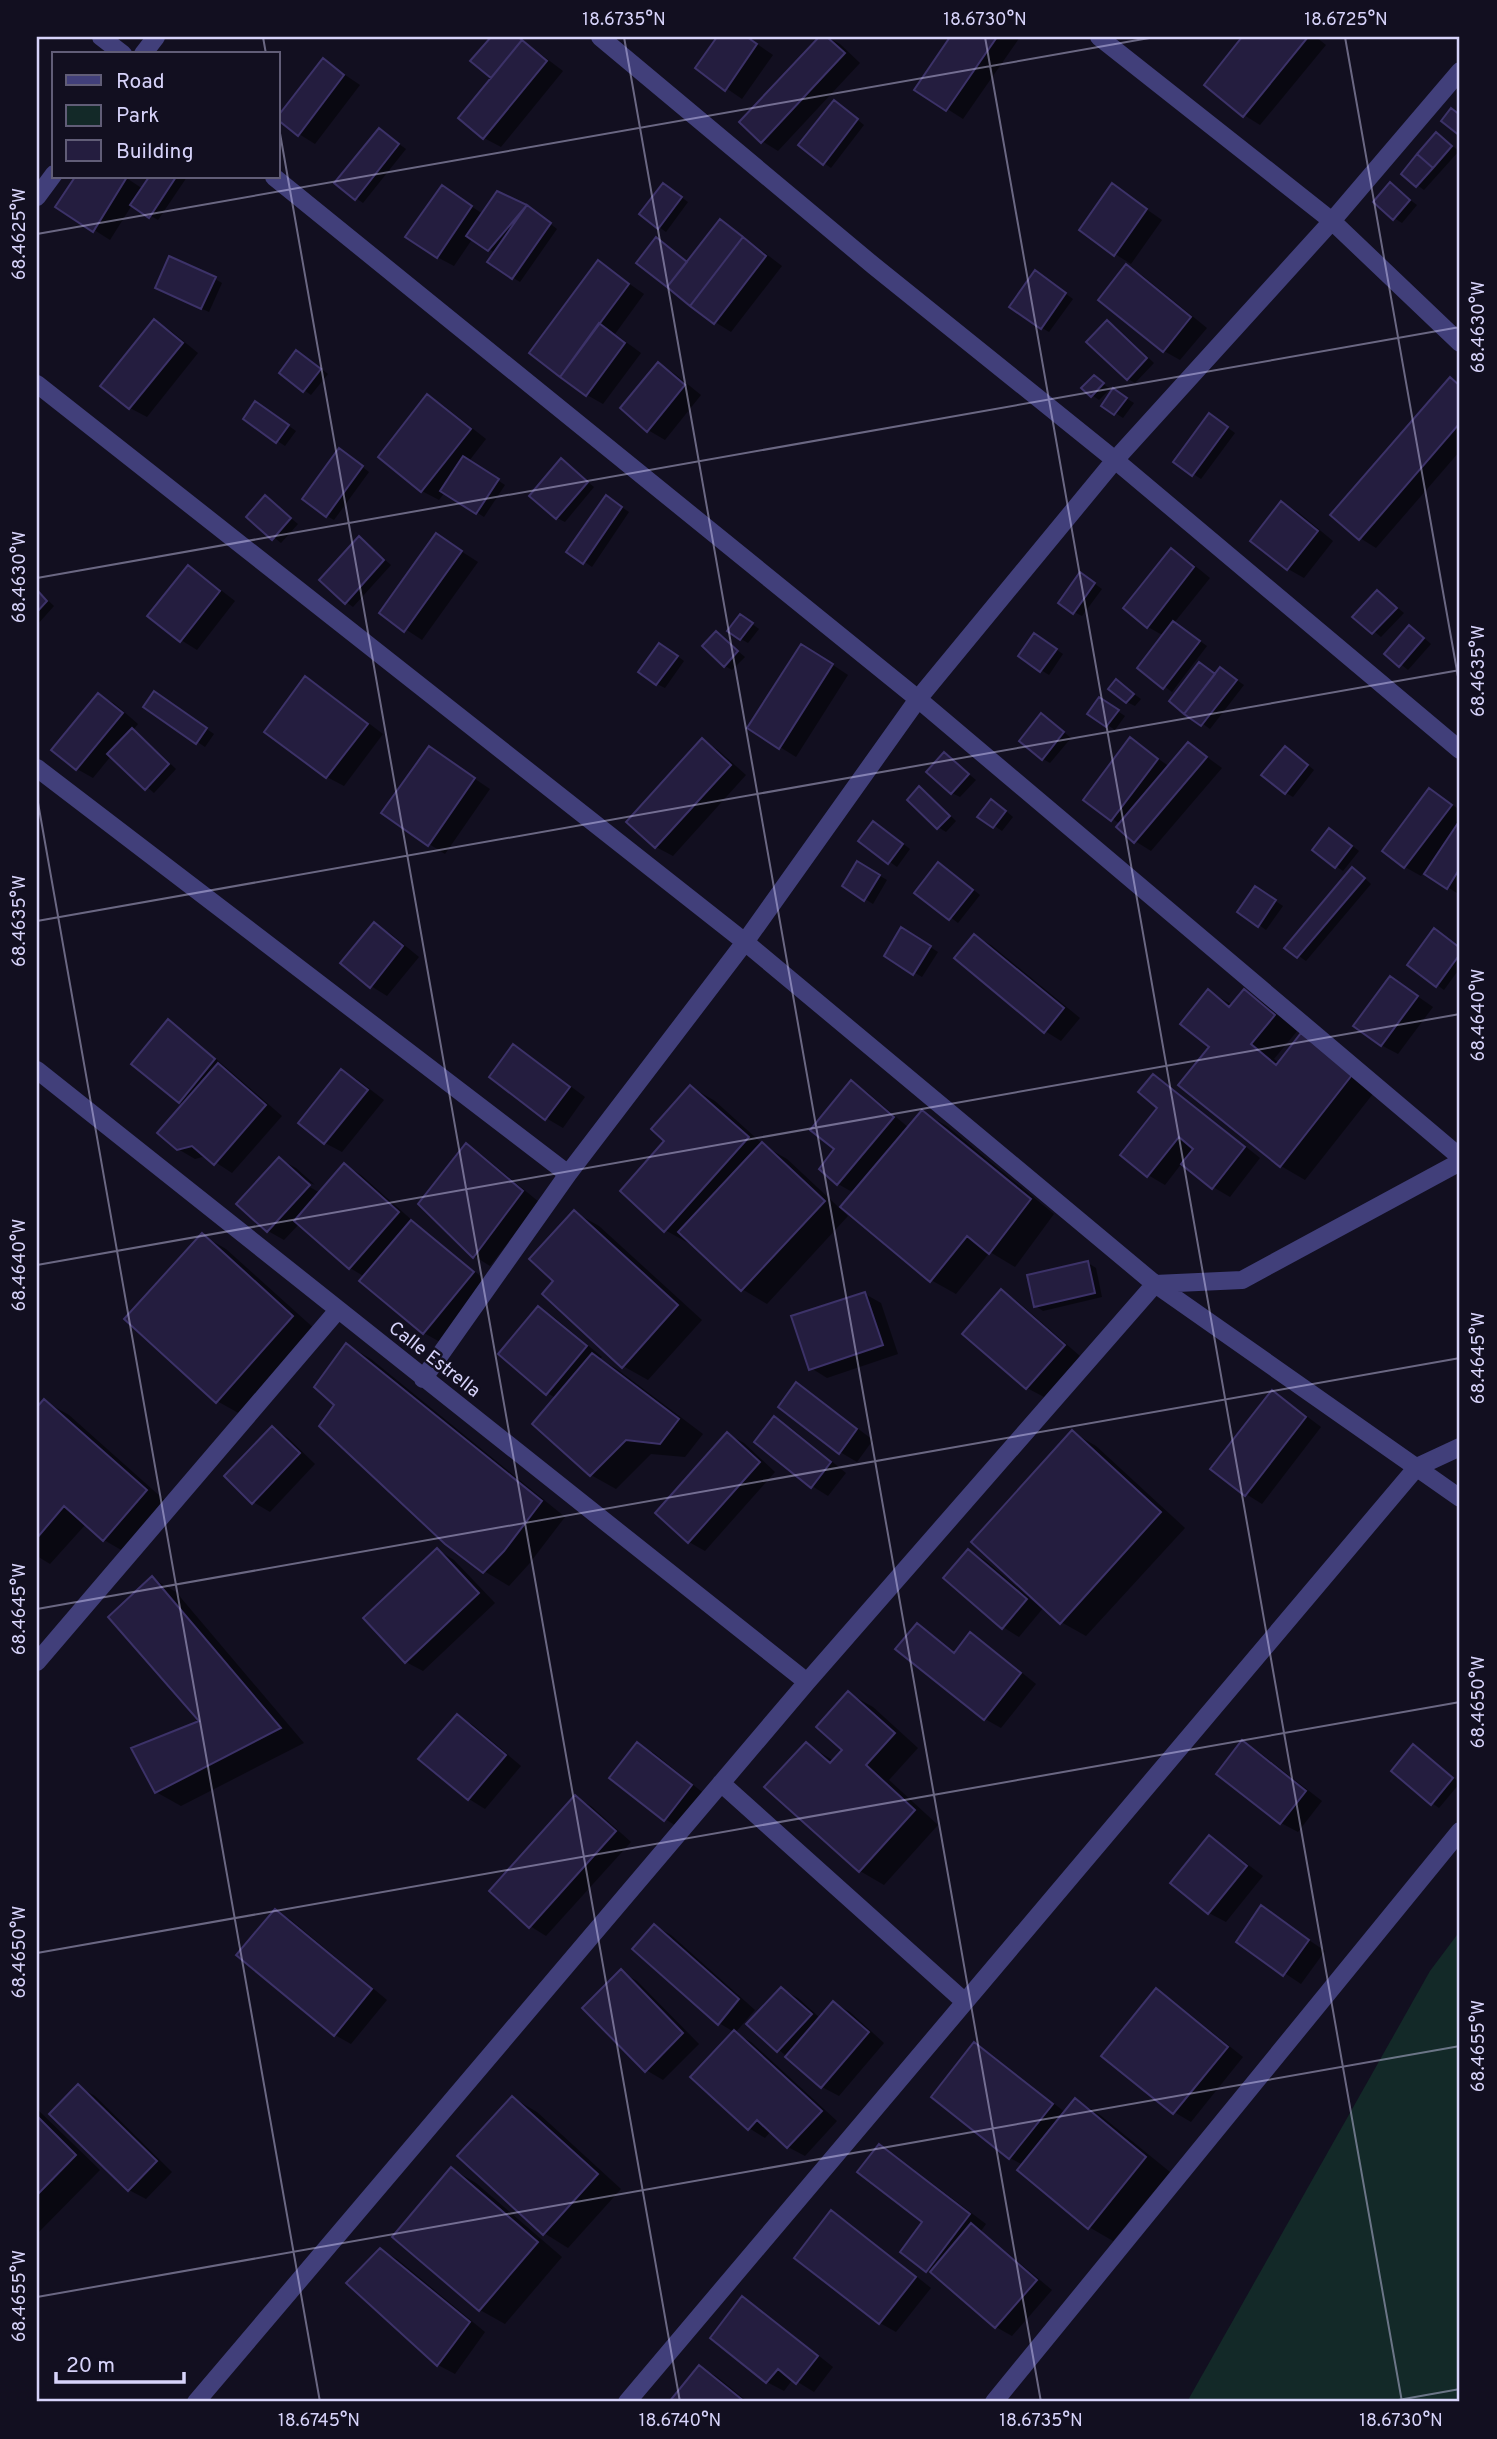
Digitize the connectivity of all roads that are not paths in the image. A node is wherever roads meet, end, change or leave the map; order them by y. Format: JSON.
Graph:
{"nodes":[{"id":1,"x":101,"y":37,"type":"edge"},
{"id":2,"x":156,"y":37,"type":"edge"},
{"id":3,"x":600,"y":37,"type":"edge"},
{"id":4,"x":1099,"y":37,"type":"edge"},
{"id":5,"x":120,"y":52,"type":"edge"},
{"id":6,"x":145,"y":52,"type":"edge"},
{"id":7,"x":1460,"y":71,"type":"edge"},
{"id":8,"x":52,"y":177,"type":"edge"},
{"id":9,"x":275,"y":178,"type":"edge"},
{"id":10,"x":37,"y":197,"type":"edge"},
{"id":11,"x":1332,"y":221,"type":"junction"},
{"id":12,"x":1460,"y":343,"type":"edge"},
{"id":13,"x":37,"y":384,"type":"edge"},
{"id":14,"x":1115,"y":460,"type":"junction"},
{"id":15,"x":918,"y":699,"type":"junction"},
{"id":16,"x":1460,"y":750,"type":"edge"},
{"id":17,"x":37,"y":768,"type":"edge"},
{"id":18,"x":745,"y":942,"type":"junction"},
{"id":19,"x":37,"y":1070,"type":"edge"},
{"id":20,"x":1460,"y":1160,"type":"edge"},
{"id":21,"x":568,"y":1174,"type":"junction"},
{"id":22,"x":1155,"y":1284,"type":"junction"},
{"id":23,"x":338,"y":1310,"type":"junction"},
{"id":24,"x":424,"y":1378,"type":"junction"},
{"id":25,"x":1460,"y":1447,"type":"edge"},
{"id":26,"x":1417,"y":1467,"type":"junction"},
{"id":27,"x":1460,"y":1498,"type":"edge"},
{"id":28,"x":37,"y":1662,"type":"edge"},
{"id":29,"x":807,"y":1682,"type":"junction"},
{"id":30,"x":721,"y":1783,"type":"junction"},
{"id":31,"x":1460,"y":1831,"type":"edge"},
{"id":32,"x":965,"y":2002,"type":"junction"},
{"id":33,"x":196,"y":2402,"type":"edge"},
{"id":34,"x":627,"y":2402,"type":"edge"},
{"id":35,"x":994,"y":2402,"type":"edge"}],
"edges":[{"from":1,"to":5,"type":"street"},
{"from":2,"to":6,"type":"street"},
{"from":3,"to":14,"type":"street"},
{"from":4,"to":11,"type":"street"},
{"from":7,"to":11,"type":"street"},
{"from":8,"to":10,"type":"street"},
{"from":9,"to":15,"type":"street"},
{"from":11,"to":12,"type":"street"},
{"from":11,"to":14,"type":"street"},
{"from":13,"to":18,"type":"street"},
{"from":14,"to":15,"type":"street"},
{"from":14,"to":16,"type":"street"},
{"from":15,"to":18,"type":"street"},
{"from":15,"to":20,"type":"street"},
{"from":17,"to":21,"type":"street"},
{"from":18,"to":21,"type":"street"},
{"from":18,"to":22,"type":"street"},
{"from":19,"to":23,"type":"street","name":"Calle Estrella"},
{"from":20,"to":22,"type":"street"},
{"from":21,"to":24,"type":"street"},
{"from":22,"to":26,"type":"street"},
{"from":22,"to":29,"type":"street"},
{"from":23,"to":24,"type":"street","name":"Calle Estrella"},
{"from":23,"to":28,"type":"street"},
{"from":24,"to":29,"type":"street","name":"Calle Estrella"},
{"from":25,"to":26,"type":"street"},
{"from":26,"to":27,"type":"street"},
{"from":26,"to":32,"type":"street"},
{"from":29,"to":30,"type":"street"},
{"from":30,"to":32,"type":"street"},
{"from":30,"to":33,"type":"street"},
{"from":31,"to":35,"type":"street"},
{"from":32,"to":34,"type":"street"}]}
